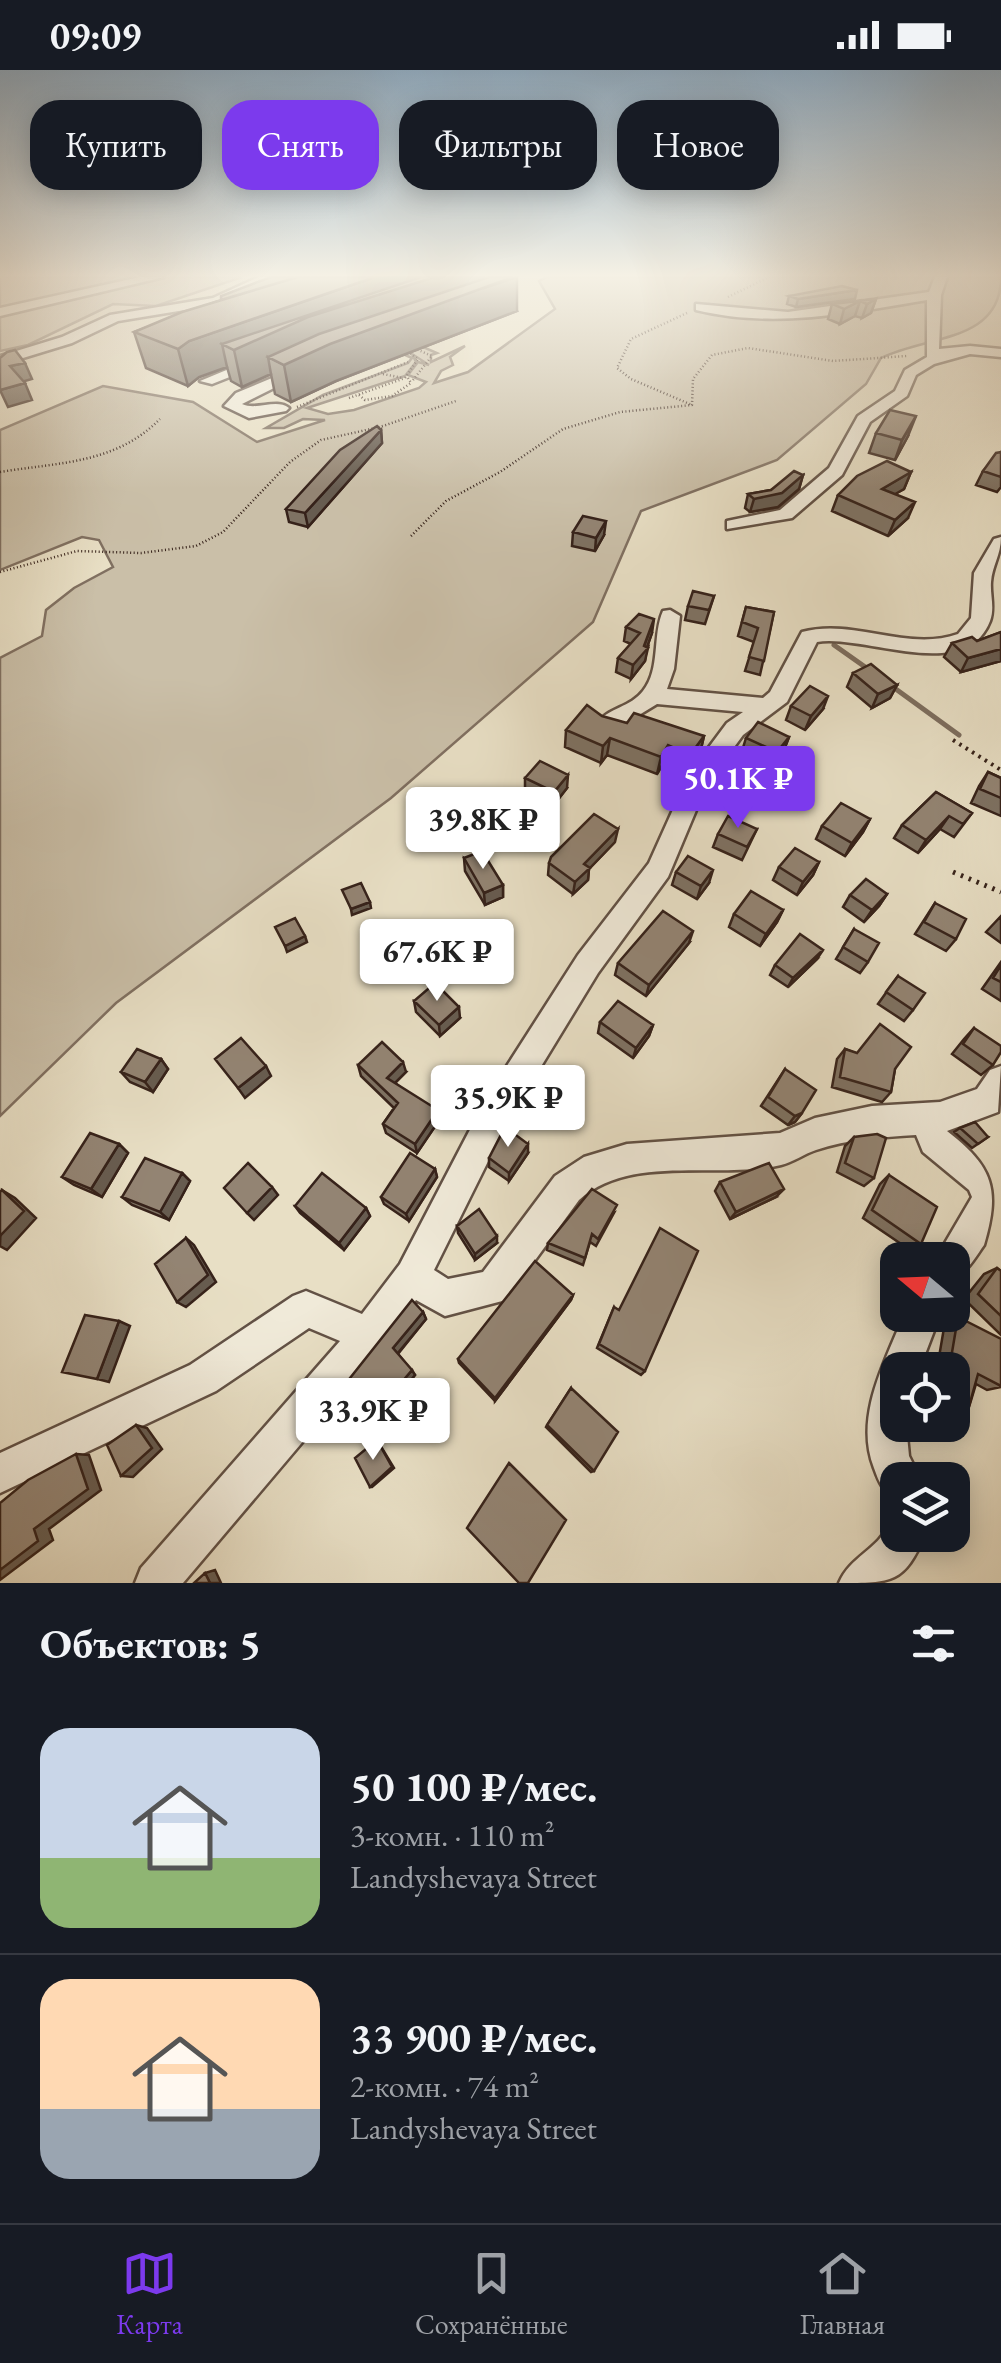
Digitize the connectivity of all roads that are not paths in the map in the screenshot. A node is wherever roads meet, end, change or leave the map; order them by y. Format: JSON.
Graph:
{"nodes":[{"id":1,"x":43,"y":348,"type":"edge"},
{"id":2,"x":932,"y":348,"type":"edge"},
{"id":3,"x":975,"y":348,"type":"edge"},
{"id":4,"x":970,"y":350,"type":"junction"},
{"id":5,"x":1001,"y":353,"type":"edge"},
{"id":6,"x":270,"y":356,"type":"edge"},
{"id":7,"x":0,"y":361,"type":"edge"},
{"id":8,"x":310,"y":368,"type":"edge"},
{"id":9,"x":207,"y":381,"type":"dead end"},
{"id":10,"x":282,"y":408,"type":"road end"},
{"id":11,"x":733,"y":526,"type":"dead end"},
{"id":12,"x":1001,"y":544,"type":"edge"},
{"id":13,"x":670,"y":616,"type":"dead end"},
{"id":14,"x":656,"y":696,"type":"junction"},
{"id":15,"x":768,"y":706,"type":"junction"},
{"id":16,"x":608,"y":723,"type":"edge"},
{"id":17,"x":1001,"y":1082,"type":"edge"},
{"id":18,"x":925,"y":1119,"type":"junction"},
{"id":19,"x":965,"y":1242,"type":"edge"},
{"id":20,"x":412,"y":1276,"type":"junction"},
{"id":21,"x":369,"y":1335,"type":"junction"},
{"id":22,"x":0,"y":1474,"type":"edge"},
{"id":23,"x":898,"y":1552,"type":"edge"},
{"id":24,"x":156,"y":1583,"type":"edge"},
{"id":25,"x":860,"y":1583,"type":"edge"}],
"edges":[{"from":1,"to":7,"type":"street"},
{"from":2,"to":4,"type":"street"},
{"from":3,"to":4,"type":"street"},
{"from":4,"to":5,"type":"street"},
{"from":4,"to":11,"type":"street"},
{"from":6,"to":9,"type":"street"},
{"from":8,"to":10,"type":"street"},
{"from":12,"to":15,"type":"street"},
{"from":13,"to":14,"type":"street"},
{"from":14,"to":15,"type":"street"},
{"from":14,"to":16,"type":"street"},
{"from":15,"to":20,"type":"street"},
{"from":17,"to":18,"type":"street"},
{"from":18,"to":19,"type":"street"},
{"from":18,"to":20,"type":"street"},
{"from":20,"to":21,"type":"street"},
{"from":21,"to":22,"type":"street"},
{"from":21,"to":24,"type":"street"},
{"from":23,"to":25,"type":"street"}]}
